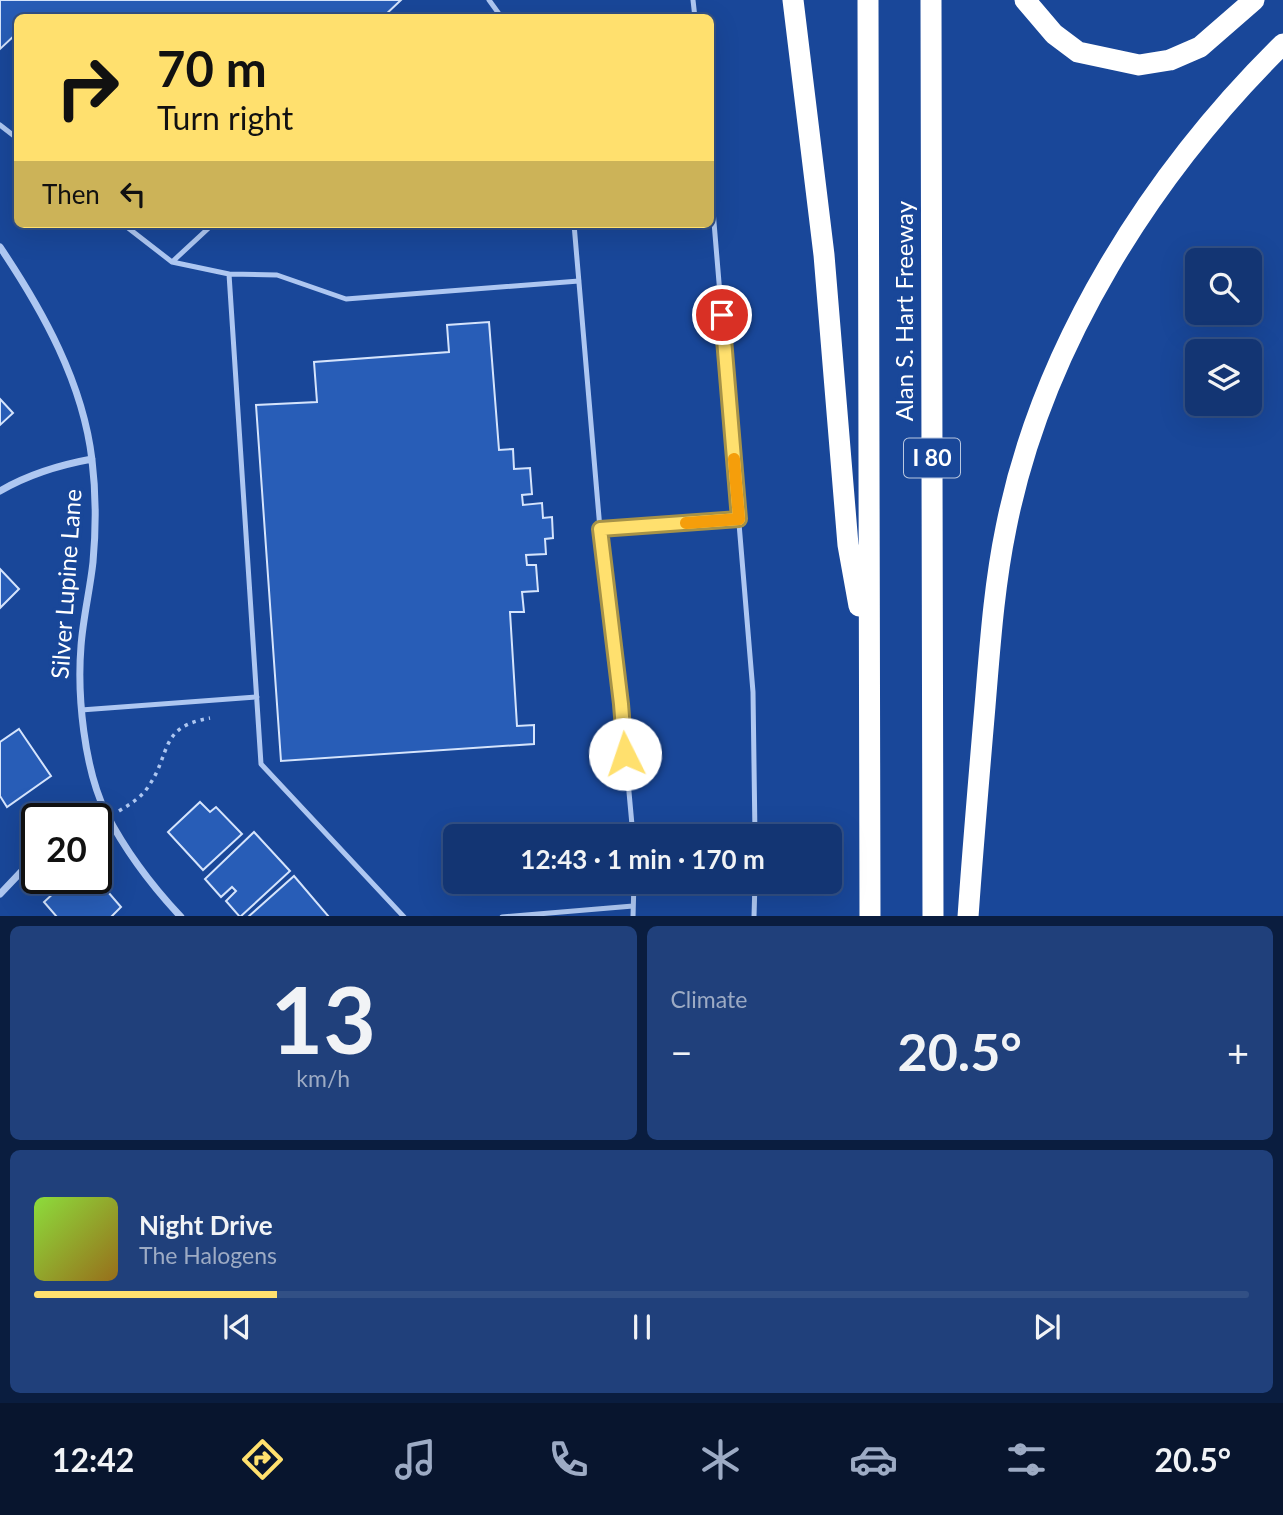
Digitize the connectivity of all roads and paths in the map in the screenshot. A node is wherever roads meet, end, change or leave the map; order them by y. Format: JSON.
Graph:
{"nodes":[{"id":1,"x":793,"y":0,"type":"edge"},
{"id":2,"x":868,"y":0,"type":"edge"},
{"id":3,"x":931,"y":0,"type":"edge"},
{"id":4,"x":1025,"y":0,"type":"edge"},
{"id":5,"x":1254,"y":0,"type":"edge"},
{"id":6,"x":1283,"y":44,"type":"edge"},
{"id":7,"x":0,"y":125,"type":"edge"},
{"id":8,"x":14,"y":136,"type":"edge"},
{"id":9,"x":714,"y":222,"type":"edge"},
{"id":10,"x":128,"y":228,"type":"edge"},
{"id":11,"x":209,"y":228,"type":"edge"},
{"id":12,"x":574,"y":228,"type":"edge"},
{"id":13,"x":0,"y":247,"type":"edge"},
{"id":14,"x":172,"y":262,"type":"junction"},
{"id":15,"x":229,"y":274,"type":"junction"},
{"id":16,"x":579,"y":281,"type":"junction"},
{"id":17,"x":92,"y":459,"type":"junction"},
{"id":18,"x":0,"y":491,"type":"edge"},
{"id":19,"x":739,"y":519,"type":"junction"},
{"id":20,"x":600,"y":529,"type":"junction"},
{"id":21,"x":869,"y":661,"type":"junction"},
{"id":22,"x":257,"y":697,"type":"junction"},
{"id":23,"x":81,"y":710,"type":"junction"},
{"id":24,"x":209,"y":718,"type":"dead end"},
{"id":25,"x":104,"y":803,"type":"edge"},
{"id":26,"x":112,"y":811,"type":"edge"},
{"id":27,"x":112,"y":823,"type":"edge"},
{"id":28,"x":631,"y":824,"type":"edge"},
{"id":29,"x":755,"y":824,"type":"edge"},
{"id":30,"x":21,"y":872,"type":"edge"},
{"id":31,"x":0,"y":894,"type":"edge"},
{"id":32,"x":634,"y":894,"type":"edge"},
{"id":33,"x":755,"y":894,"type":"edge"},
{"id":34,"x":633,"y":906,"type":"junction"},
{"id":35,"x":181,"y":916,"type":"edge"},
{"id":36,"x":404,"y":916,"type":"edge"},
{"id":37,"x":502,"y":916,"type":"edge"},
{"id":38,"x":634,"y":916,"type":"edge"},
{"id":39,"x":754,"y":916,"type":"edge"},
{"id":40,"x":870,"y":916,"type":"edge"},
{"id":41,"x":933,"y":916,"type":"edge"},
{"id":42,"x":968,"y":916,"type":"edge"}],
"edges":[{"from":1,"to":21,"type":"highway"},
{"from":2,"to":21,"type":"highway","name":"Alan S. Hart Freeway","number":"I 80"},
{"from":3,"to":41,"type":"highway","name":"Alan S. Hart Freeway","number":"I 80"},
{"from":4,"to":5,"type":"highway"},
{"from":6,"to":42,"type":"highway"},
{"from":7,"to":8,"type":"lane"},
{"from":9,"to":19,"type":"lane"},
{"from":10,"to":14,"type":"lane"},
{"from":11,"to":14,"type":"lane"},
{"from":12,"to":16,"type":"lane"},
{"from":13,"to":17,"type":"street","name":"Silver Lupine Lane"},
{"from":14,"to":15,"type":"lane"},
{"from":15,"to":16,"type":"lane"},
{"from":15,"to":22,"type":"lane"},
{"from":16,"to":20,"type":"lane"},
{"from":17,"to":18,"type":"street"},
{"from":17,"to":23,"type":"street","name":"Silver Lupine Lane"},
{"from":19,"to":20,"type":"lane"},
{"from":19,"to":29,"type":"lane"},
{"from":20,"to":28,"type":"lane"},
{"from":21,"to":40,"type":"highway","name":"Alan S. Hart Freeway","number":"I 80"},
{"from":22,"to":23,"type":"lane"},
{"from":22,"to":36,"type":"lane"},
{"from":23,"to":25,"type":"street","name":"Silver Lupine Lane"},
{"from":24,"to":26,"type":"path"},
{"from":27,"to":35,"type":"street","name":"Silver Lupine Lane"},
{"from":30,"to":31,"type":"street"},
{"from":32,"to":34,"type":"lane"},
{"from":33,"to":39,"type":"lane"},
{"from":34,"to":37,"type":"lane"},
{"from":34,"to":38,"type":"lane"}]}
